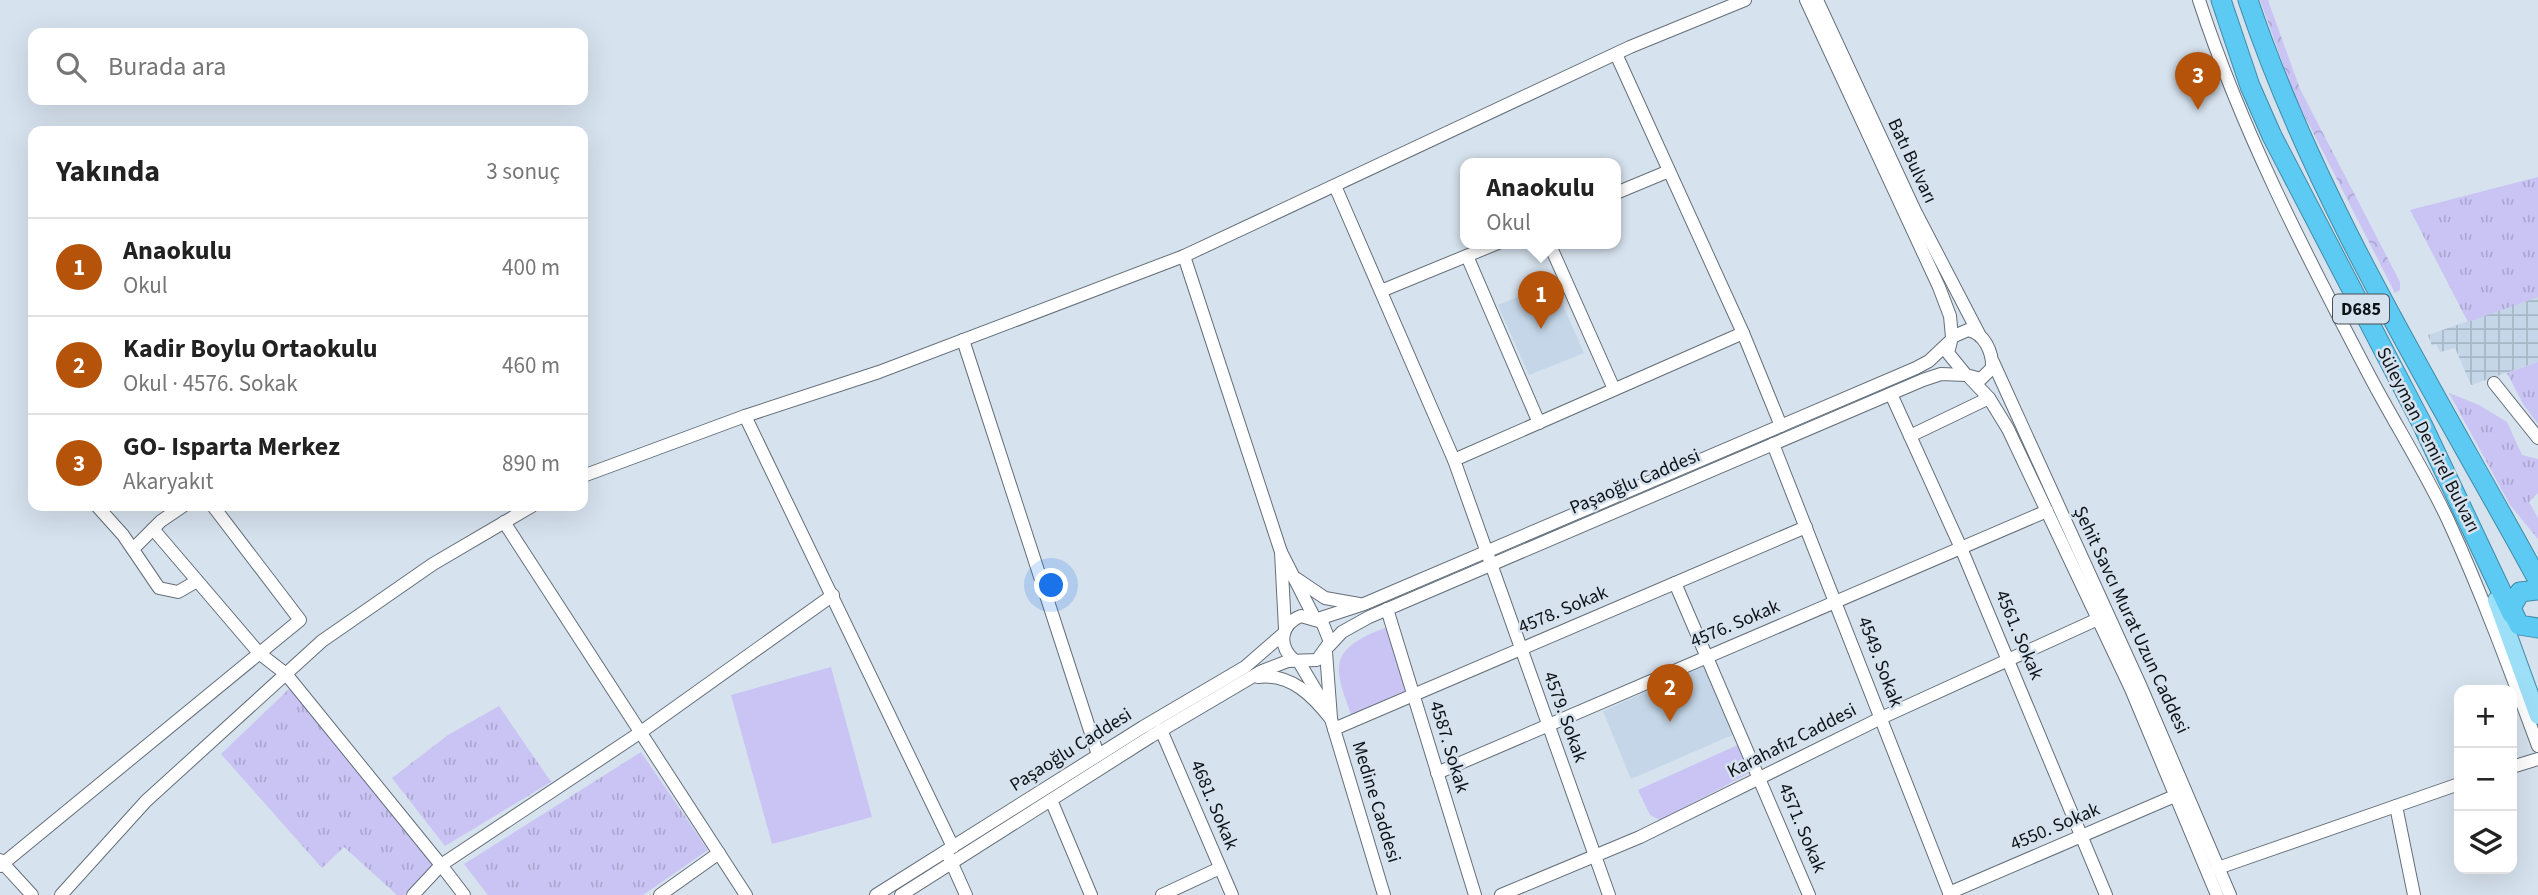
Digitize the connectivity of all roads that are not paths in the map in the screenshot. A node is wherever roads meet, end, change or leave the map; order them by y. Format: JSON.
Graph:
{"nodes":[{"id":1,"x":1745,"y":0,"type":"edge"},
{"id":2,"x":1806,"y":0,"type":"edge"},
{"id":3,"x":1817,"y":0,"type":"edge"},
{"id":4,"x":2199,"y":0,"type":"edge"},
{"id":5,"x":2221,"y":0,"type":"edge"},
{"id":6,"x":2248,"y":0,"type":"edge"},
{"id":7,"x":1616,"y":54,"type":"junction"},
{"id":8,"x":1669,"y":171,"type":"junction"},
{"id":9,"x":1335,"y":186,"type":"junction"},
{"id":10,"x":1621,"y":191,"type":"edge"},
{"id":11,"x":1484,"y":249,"type":"edge"},
{"id":12,"x":1552,"y":249,"type":"edge"},
{"id":13,"x":1184,"y":256,"type":"junction"},
{"id":14,"x":1468,"y":256,"type":"junction"},
{"id":15,"x":1381,"y":291,"type":"junction"},
{"id":16,"x":1743,"y":332,"type":"junction"},
{"id":17,"x":1979,"y":334,"type":"junction"},
{"id":18,"x":1951,"y":339,"type":"junction"},
{"id":19,"x":963,"y":340,"type":"junction"},
{"id":20,"x":1993,"y":362,"type":"junction"},
{"id":21,"x":2389,"y":362,"type":"junction"},
{"id":22,"x":1968,"y":377,"type":"junction"},
{"id":23,"x":2494,"y":383,"type":"dead end"},
{"id":24,"x":1614,"y":389,"type":"junction"},
{"id":25,"x":1891,"y":394,"type":"junction"},
{"id":26,"x":1989,"y":398,"type":"junction"},
{"id":27,"x":745,"y":416,"type":"junction"},
{"id":28,"x":1539,"y":423,"type":"junction"},
{"id":29,"x":1781,"y":426,"type":"junction"},
{"id":30,"x":1910,"y":436,"type":"junction"},
{"id":31,"x":2538,"y":438,"type":"edge"},
{"id":32,"x":1773,"y":444,"type":"junction"},
{"id":33,"x":1454,"y":460,"type":"junction"},
{"id":34,"x":588,"y":474,"type":"edge"},
{"id":35,"x":101,"y":511,"type":"edge"},
{"id":36,"x":176,"y":511,"type":"edge"},
{"id":37,"x":217,"y":511,"type":"edge"},
{"id":38,"x":524,"y":511,"type":"edge"},
{"id":39,"x":2047,"y":511,"type":"junction"},
{"id":40,"x":2503,"y":517,"type":"junction"},
{"id":41,"x":505,"y":522,"type":"junction"},
{"id":42,"x":1806,"y":527,"type":"junction"},
{"id":43,"x":153,"y":529,"type":"junction"},
{"id":44,"x":1962,"y":548,"type":"junction"},
{"id":45,"x":133,"y":549,"type":"junction"},
{"id":46,"x":2538,"y":551,"type":"edge"},
{"id":47,"x":1281,"y":552,"type":"junction"},
{"id":48,"x":1484,"y":553,"type":"junction"},
{"id":49,"x":1489,"y":566,"type":"junction"},
{"id":50,"x":1292,"y":573,"type":"junction"},
{"id":51,"x":197,"y":581,"type":"junction"},
{"id":52,"x":1675,"y":583,"type":"junction"},
{"id":53,"x":2537,"y":587,"type":"edge"},
{"id":54,"x":833,"y":595,"type":"junction"},
{"id":55,"x":1836,"y":602,"type":"junction"},
{"id":56,"x":1364,"y":604,"type":"junction"},
{"id":57,"x":1387,"y":609,"type":"junction"},
{"id":58,"x":2514,"y":617,"type":"junction"},
{"id":59,"x":1316,"y":618,"type":"junction"},
{"id":60,"x":2098,"y":619,"type":"junction"},
{"id":61,"x":2538,"y":628,"type":"edge"},
{"id":62,"x":1284,"y":632,"type":"junction"},
{"id":63,"x":1327,"y":649,"type":"junction"},
{"id":64,"x":1520,"y":650,"type":"junction"},
{"id":65,"x":259,"y":653,"type":"junction"},
{"id":66,"x":1707,"y":657,"type":"junction"},
{"id":67,"x":2009,"y":660,"type":"junction"},
{"id":68,"x":1296,"y":661,"type":"junction"},
{"id":69,"x":286,"y":674,"type":"junction"},
{"id":70,"x":1250,"y":678,"type":"junction"},
{"id":71,"x":2538,"y":684,"type":"edge"},
{"id":72,"x":1413,"y":695,"type":"junction"},
{"id":73,"x":2538,"y":716,"type":"edge"},
{"id":74,"x":1881,"y":718,"type":"junction"},
{"id":75,"x":1333,"y":724,"type":"junction"},
{"id":76,"x":1547,"y":726,"type":"junction"},
{"id":77,"x":1161,"y":730,"type":"junction"},
{"id":78,"x":641,"y":732,"type":"junction"},
{"id":79,"x":2538,"y":746,"type":"edge"},
{"id":80,"x":1098,"y":755,"type":"junction"},
{"id":81,"x":2538,"y":759,"type":"edge"},
{"id":82,"x":2517,"y":765,"type":"edge"},
{"id":83,"x":1437,"y":773,"type":"junction"},
{"id":84,"x":1760,"y":779,"type":"junction"},
{"id":85,"x":2454,"y":786,"type":"edge"},
{"id":86,"x":2177,"y":795,"type":"junction"},
{"id":87,"x":1051,"y":800,"type":"junction"},
{"id":88,"x":2396,"y":806,"type":"junction"},
{"id":89,"x":2082,"y":836,"type":"junction"},
{"id":90,"x":719,"y":853,"type":"junction"},
{"id":91,"x":950,"y":854,"type":"junction"},
{"id":92,"x":1595,"y":856,"type":"junction"},
{"id":93,"x":1,"y":863,"type":"edge"},
{"id":94,"x":441,"y":865,"type":"junction"},
{"id":95,"x":2218,"y":867,"type":"junction"},
{"id":96,"x":1220,"y":868,"type":"junction"},
{"id":97,"x":1949,"y":894,"type":"edge"},
{"id":98,"x":32,"y":895,"type":"edge"},
{"id":99,"x":61,"y":895,"type":"edge"},
{"id":100,"x":413,"y":895,"type":"edge"},
{"id":101,"x":464,"y":895,"type":"edge"},
{"id":102,"x":660,"y":895,"type":"edge"},
{"id":103,"x":746,"y":895,"type":"edge"},
{"id":104,"x":876,"y":895,"type":"edge"},
{"id":105,"x":901,"y":895,"type":"edge"},
{"id":106,"x":966,"y":895,"type":"edge"},
{"id":107,"x":1091,"y":895,"type":"edge"},
{"id":108,"x":1162,"y":895,"type":"edge"},
{"id":109,"x":1232,"y":895,"type":"edge"},
{"id":110,"x":1384,"y":895,"type":"edge"},
{"id":111,"x":1475,"y":895,"type":"edge"},
{"id":112,"x":1501,"y":895,"type":"edge"},
{"id":113,"x":1609,"y":895,"type":"edge"},
{"id":114,"x":1809,"y":895,"type":"edge"},
{"id":115,"x":2106,"y":895,"type":"edge"},
{"id":116,"x":2217,"y":895,"type":"edge"},
{"id":117,"x":2230,"y":895,"type":"edge"},
{"id":118,"x":2414,"y":895,"type":"edge"}],
"edges":[{"from":1,"to":7,"type":"street"},
{"from":2,"to":18,"type":"street","name":"Batı Bulvarı"},
{"from":3,"to":17,"type":"street","name":"Batı Bulvarı"},
{"from":4,"to":79,"type":"street"},
{"from":5,"to":21,"type":"highway","name":"Süleyman Demirel Bulvarı","number":"D685"},
{"from":6,"to":40,"type":"highway","name":"Süleyman Demirel Bulvarı","number":"D685"},
{"from":7,"to":8,"type":"street"},
{"from":7,"to":9,"type":"street"},
{"from":8,"to":10,"type":"street"},
{"from":8,"to":16,"type":"street"},
{"from":9,"to":13,"type":"street"},
{"from":9,"to":15,"type":"street","name":"4579. Sokak"},
{"from":11,"to":14,"type":"street"},
{"from":12,"to":24,"type":"street"},
{"from":13,"to":19,"type":"street"},
{"from":13,"to":47,"type":"street"},
{"from":14,"to":15,"type":"street"},
{"from":14,"to":28,"type":"street"},
{"from":15,"to":33,"type":"street","name":"4579. Sokak"},
{"from":16,"to":24,"type":"street"},
{"from":16,"to":29,"type":"street"},
{"from":17,"to":18,"type":"street"},
{"from":17,"to":20,"type":"street"},
{"from":18,"to":22,"type":"street"},
{"from":18,"to":29,"type":"street","name":"Paşaoğlu Caddesi"},
{"from":19,"to":27,"type":"street"},
{"from":19,"to":80,"type":"street"},
{"from":20,"to":22,"type":"street"},
{"from":20,"to":95,"type":"street","name":"Şehit Savcı Murat Uzun Caddesi"},
{"from":21,"to":58,"type":"highway","name":"Süleyman Demirel Bulvarı","number":"D685"},
{"from":21,"to":73,"type":"main road"},
{"from":22,"to":25,"type":"street","name":"Paşaoğlu Caddesi"},
{"from":22,"to":26,"type":"street","name":"Şehit Savcı Murat Uzun Caddesi"},
{"from":23,"to":31,"type":"street"},
{"from":24,"to":28,"type":"street"},
{"from":25,"to":30,"type":"street","name":"4561. Sokak"},
{"from":25,"to":32,"type":"street","name":"Paşaoğlu Caddesi"},
{"from":26,"to":30,"type":"street"},
{"from":26,"to":39,"type":"street","name":"Şehit Savcı Murat Uzun Caddesi"},
{"from":27,"to":34,"type":"street"},
{"from":27,"to":54,"type":"street"},
{"from":28,"to":33,"type":"street"},
{"from":29,"to":48,"type":"street","name":"Paşaoğlu Caddesi"},
{"from":30,"to":44,"type":"street","name":"4561. Sokak"},
{"from":32,"to":42,"type":"street","name":"4549. Sokak"},
{"from":32,"to":49,"type":"street","name":"Paşaoğlu Caddesi"},
{"from":33,"to":48,"type":"street","name":"4579. Sokak"},
{"from":35,"to":45,"type":"street"},
{"from":36,"to":43,"type":"street"},
{"from":37,"to":65,"type":"street"},
{"from":38,"to":41,"type":"street"},
{"from":39,"to":44,"type":"street","name":"4576. Sokak"},
{"from":39,"to":60,"type":"street","name":"Şehit Savcı Murat Uzun Caddesi"},
{"from":40,"to":46,"type":"highway"},
{"from":40,"to":53,"type":"highway","name":"Süleyman Demirel Bulvarı","number":"D685"},
{"from":41,"to":69,"type":"street"},
{"from":41,"to":78,"type":"street"},
{"from":42,"to":52,"type":"street","name":"4578. Sokak"},
{"from":42,"to":55,"type":"street","name":"4549. Sokak"},
{"from":43,"to":45,"type":"street"},
{"from":43,"to":51,"type":"street"},
{"from":44,"to":55,"type":"street","name":"4576. Sokak"},
{"from":44,"to":67,"type":"street","name":"4561. Sokak"},
{"from":45,"to":51,"type":"street"},
{"from":47,"to":50,"type":"street"},
{"from":47,"to":62,"type":"street"},
{"from":48,"to":49,"type":"street","name":"4579. Sokak"},
{"from":48,"to":56,"type":"street","name":"Paşaoğlu Caddesi"},
{"from":49,"to":57,"type":"street","name":"Paşaoğlu Caddesi"},
{"from":49,"to":64,"type":"street","name":"4579. Sokak"},
{"from":50,"to":56,"type":"street"},
{"from":50,"to":59,"type":"street"},
{"from":51,"to":65,"type":"street"},
{"from":52,"to":64,"type":"street","name":"4578. Sokak"},
{"from":52,"to":66,"type":"street","name":"4571. Sokak"},
{"from":53,"to":58,"type":"highway","number":"D685"},
{"from":54,"to":78,"type":"street"},
{"from":54,"to":91,"type":"street"},
{"from":55,"to":66,"type":"street","name":"4576. Sokak"},
{"from":55,"to":74,"type":"street","name":"4549. Sokak"},
{"from":56,"to":59,"type":"street","name":"Paşaoğlu Caddesi"},
{"from":57,"to":63,"type":"street","name":"Paşaoğlu Caddesi"},
{"from":57,"to":72,"type":"street","name":"4587. Sokak"},
{"from":58,"to":61,"type":"highway"},
{"from":58,"to":71,"type":"main road"},
{"from":59,"to":62,"type":"street"},
{"from":59,"to":63,"type":"street"},
{"from":60,"to":67,"type":"street","name":"Karahafız Caddesi"},
{"from":60,"to":86,"type":"street","name":"Şehit Savcı Murat Uzun Caddesi"},
{"from":62,"to":68,"type":"street"},
{"from":62,"to":80,"type":"street","name":"Paşaoğlu Caddesi"},
{"from":63,"to":68,"type":"street"},
{"from":63,"to":75,"type":"street","name":"Medine Caddesi"},
{"from":64,"to":72,"type":"street","name":"4578. Sokak"},
{"from":64,"to":76,"type":"street","name":"4579. Sokak"},
{"from":65,"to":69,"type":"street"},
{"from":65,"to":93,"type":"street"},
{"from":66,"to":76,"type":"street","name":"4576. Sokak"},
{"from":66,"to":84,"type":"street","name":"4571. Sokak"},
{"from":67,"to":74,"type":"street","name":"Karahafız Caddesi"},
{"from":67,"to":89,"type":"street","name":"4561. Sokak"},
{"from":68,"to":70,"type":"street","name":"Paşaoğlu Caddesi"},
{"from":68,"to":75,"type":"street","name":"Medine Caddesi"},
{"from":69,"to":94,"type":"street"},
{"from":69,"to":99,"type":"street"},
{"from":70,"to":75,"type":"street"},
{"from":70,"to":77,"type":"street","name":"Paşaoğlu Caddesi"},
{"from":72,"to":75,"type":"street","name":"4578. Sokak"},
{"from":72,"to":83,"type":"street","name":"4587. Sokak"},
{"from":74,"to":84,"type":"street","name":"Karahafız Caddesi"},
{"from":74,"to":97,"type":"street","name":"4549. Sokak"},
{"from":75,"to":110,"type":"street","name":"Medine Caddesi"},
{"from":76,"to":83,"type":"street","name":"4576. Sokak"},
{"from":76,"to":92,"type":"street","name":"4579. Sokak"},
{"from":77,"to":87,"type":"street","name":"Paşaoğlu Caddesi"},
{"from":77,"to":96,"type":"street","name":"4681. Sokak"},
{"from":78,"to":90,"type":"street"},
{"from":78,"to":94,"type":"street"},
{"from":80,"to":91,"type":"street","name":"Paşaoğlu Caddesi"},
{"from":81,"to":82,"type":"street"},
{"from":83,"to":111,"type":"street","name":"4587. Sokak"},
{"from":84,"to":92,"type":"street","name":"Karahafız Caddesi"},
{"from":84,"to":114,"type":"street","name":"4571. Sokak"},
{"from":85,"to":88,"type":"street"},
{"from":86,"to":89,"type":"street","name":"4550. Sokak"},
{"from":86,"to":116,"type":"street","name":"Şehit Savcı Murat Uzun Caddesi"},
{"from":87,"to":91,"type":"street","name":"Paşaoğlu Caddesi"},
{"from":87,"to":107,"type":"street"},
{"from":88,"to":95,"type":"street"},
{"from":88,"to":118,"type":"street"},
{"from":89,"to":97,"type":"street","name":"4550. Sokak"},
{"from":89,"to":115,"type":"street","name":"4561. Sokak"},
{"from":90,"to":102,"type":"street"},
{"from":90,"to":103,"type":"street"},
{"from":91,"to":104,"type":"street","name":"Paşaoğlu Caddesi"},
{"from":91,"to":105,"type":"street","name":"Paşaoğlu Caddesi"},
{"from":91,"to":106,"type":"street"},
{"from":92,"to":112,"type":"street","name":"Karahafız Caddesi"},
{"from":92,"to":113,"type":"street","name":"4579. Sokak"},
{"from":93,"to":98,"type":"street"},
{"from":94,"to":100,"type":"street"},
{"from":94,"to":101,"type":"street"},
{"from":95,"to":117,"type":"street","name":"Şehit Savcı Murat Uzun Caddesi"},
{"from":96,"to":108,"type":"street"},
{"from":96,"to":109,"type":"street","name":"4681. Sokak"}]}
